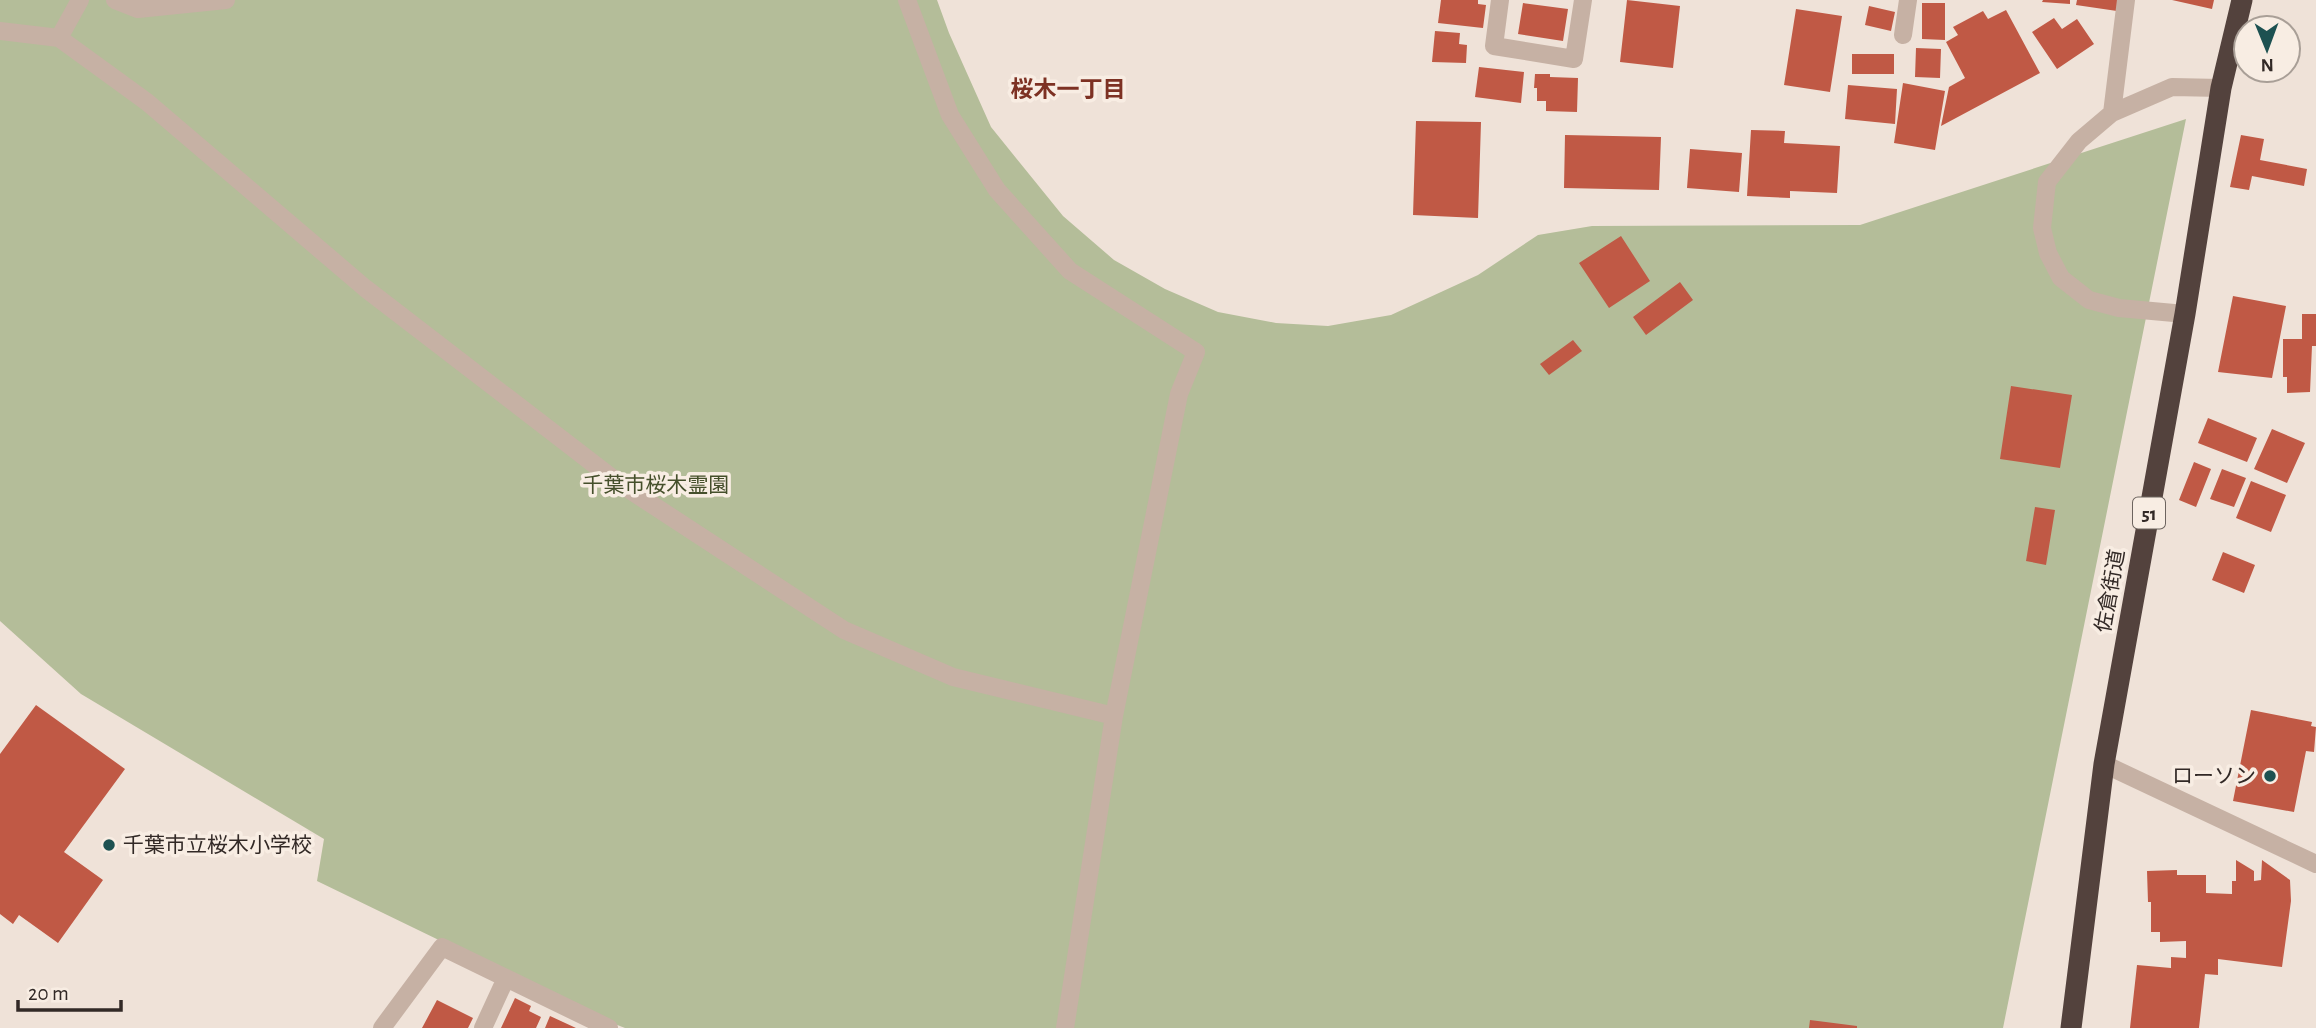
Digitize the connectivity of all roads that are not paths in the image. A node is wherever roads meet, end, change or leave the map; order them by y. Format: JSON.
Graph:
{"nodes":[{"id":1,"x":80,"y":0,"type":"edge"},
{"id":2,"x":116,"y":0,"type":"edge"},
{"id":3,"x":226,"y":0,"type":"edge"},
{"id":4,"x":907,"y":0,"type":"edge"},
{"id":5,"x":1500,"y":0,"type":"edge"},
{"id":6,"x":1583,"y":0,"type":"edge"},
{"id":7,"x":1908,"y":0,"type":"edge"},
{"id":8,"x":2126,"y":0,"type":"edge"},
{"id":9,"x":2242,"y":0,"type":"edge"},
{"id":10,"x":0,"y":31,"type":"edge"},
{"id":11,"x":1903,"y":34,"type":"dead end"},
{"id":12,"x":59,"y":38,"type":"junction"},
{"id":13,"x":2221,"y":88,"type":"junction"},
{"id":14,"x":2112,"y":113,"type":"junction"},
{"id":15,"x":2185,"y":314,"type":"junction"},
{"id":16,"x":1114,"y":716,"type":"junction"},
{"id":17,"x":2104,"y":764,"type":"junction"},
{"id":18,"x":2316,"y":864,"type":"edge"},
{"id":19,"x":506,"y":978,"type":"junction"},
{"id":20,"x":604,"y":1027,"type":"edge"},
{"id":21,"x":382,"y":1028,"type":"edge"},
{"id":22,"x":483,"y":1028,"type":"edge"},
{"id":23,"x":1065,"y":1028,"type":"edge"},
{"id":24,"x":2071,"y":1028,"type":"edge"}],
"edges":[{"from":1,"to":12,"type":"street"},
{"from":2,"to":3,"type":"street"},
{"from":4,"to":16,"type":"street"},
{"from":5,"to":6,"type":"street"},
{"from":7,"to":11,"type":"street"},
{"from":8,"to":14,"type":"street"},
{"from":9,"to":13,"type":"highway","name":"佐倉街道","number":"51"},
{"from":10,"to":12,"type":"street"},
{"from":12,"to":16,"type":"street"},
{"from":13,"to":14,"type":"street"},
{"from":13,"to":15,"type":"highway","name":"佐倉街道","number":"51"},
{"from":14,"to":15,"type":"street"},
{"from":15,"to":17,"type":"highway","name":"佐倉街道","number":"51"},
{"from":16,"to":23,"type":"street"},
{"from":17,"to":18,"type":"street"},
{"from":17,"to":24,"type":"highway","name":"佐倉街道","number":"51"},
{"from":19,"to":20,"type":"street"},
{"from":19,"to":21,"type":"street"},
{"from":19,"to":22,"type":"street"}]}
